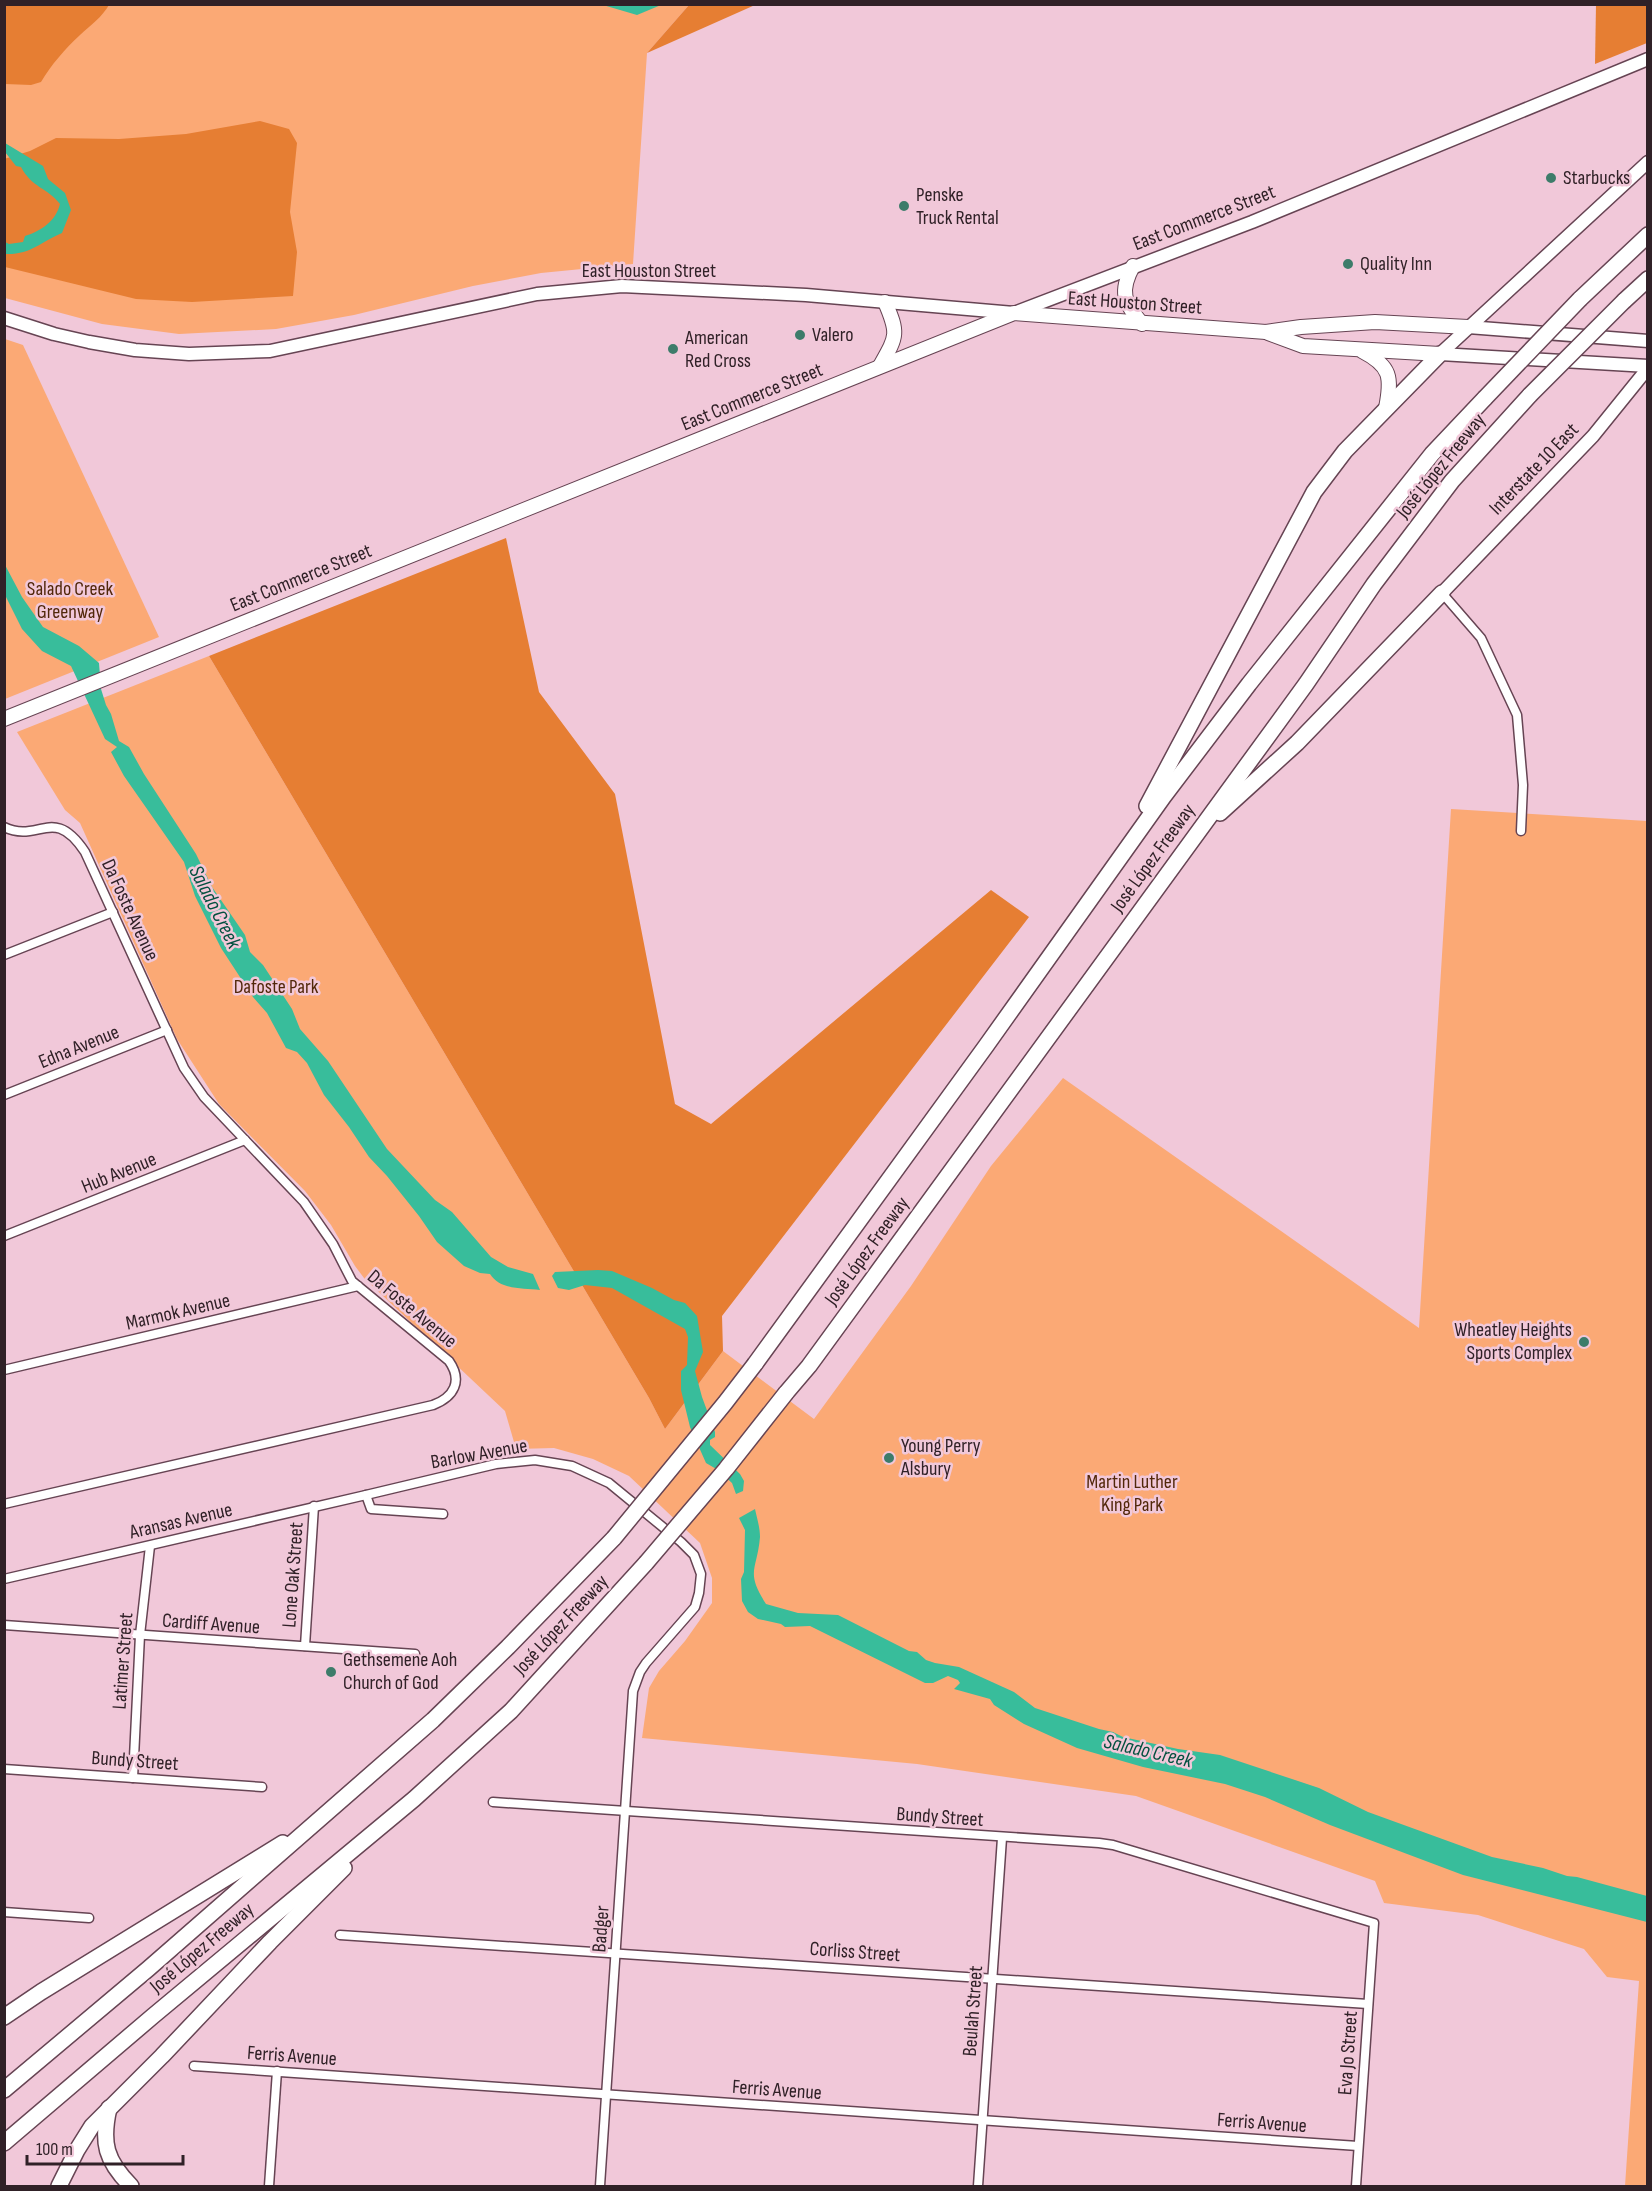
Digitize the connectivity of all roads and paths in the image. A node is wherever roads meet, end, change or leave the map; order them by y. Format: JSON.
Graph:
{"nodes":[{"id":1,"x":1647,"y":59,"type":"edge"},
{"id":2,"x":1647,"y":162,"type":"edge"},
{"id":3,"x":1647,"y":235,"type":"edge"},
{"id":4,"x":1133,"y":266,"type":"junction"},
{"id":5,"x":1647,"y":279,"type":"edge"},
{"id":6,"x":885,"y":302,"type":"junction"},
{"id":7,"x":1014,"y":313,"type":"junction"},
{"id":8,"x":4,"y":318,"type":"edge"},
{"id":9,"x":1142,"y":324,"type":"junction"},
{"id":10,"x":1468,"y":327,"type":"junction"},
{"id":11,"x":1266,"y":332,"type":"junction"},
{"id":12,"x":1647,"y":341,"type":"edge"},
{"id":13,"x":1360,"y":350,"type":"junction"},
{"id":14,"x":1440,"y":354,"type":"junction"},
{"id":15,"x":880,"y":366,"type":"junction"},
{"id":16,"x":1647,"y":367,"type":"edge"},
{"id":17,"x":1386,"y":408,"type":"junction"},
{"id":18,"x":1442,"y":593,"type":"junction"},
{"id":19,"x":7,"y":718,"type":"edge"},
{"id":20,"x":4,"y":827,"type":"edge"},
{"id":21,"x":1521,"y":831,"type":"dead end"},
{"id":22,"x":1197,"y":833,"type":"junction"},
{"id":23,"x":1117,"y":862,"type":"junction"},
{"id":24,"x":113,"y":912,"type":"junction"},
{"id":25,"x":4,"y":956,"type":"edge"},
{"id":26,"x":166,"y":1030,"type":"junction"},
{"id":27,"x":4,"y":1095,"type":"edge"},
{"id":28,"x":245,"y":1140,"type":"junction"},
{"id":29,"x":4,"y":1236,"type":"edge"},
{"id":30,"x":358,"y":1286,"type":"junction"},
{"id":31,"x":4,"y":1370,"type":"edge"},
{"id":32,"x":366,"y":1495,"type":"junction"},
{"id":33,"x":4,"y":1504,"type":"edge"},
{"id":34,"x":314,"y":1506,"type":"junction"},
{"id":35,"x":443,"y":1514,"type":"dead end"},
{"id":36,"x":150,"y":1546,"type":"junction"},
{"id":37,"x":4,"y":1579,"type":"edge"},
{"id":38,"x":4,"y":1625,"type":"edge"},
{"id":39,"x":140,"y":1635,"type":"junction"},
{"id":40,"x":305,"y":1646,"type":"junction"},
{"id":41,"x":415,"y":1654,"type":"dead end"},
{"id":42,"x":639,"y":1676,"type":"joint"},
{"id":43,"x":4,"y":1769,"type":"edge"},
{"id":44,"x":133,"y":1778,"type":"junction"},
{"id":45,"x":262,"y":1787,"type":"dead end"},
{"id":46,"x":414,"y":1799,"type":"junction"},
{"id":47,"x":493,"y":1802,"type":"dead end"},
{"id":48,"x":626,"y":1811,"type":"junction"},
{"id":49,"x":314,"y":1824,"type":"junction"},
{"id":50,"x":1002,"y":1838,"type":"junction"},
{"id":51,"x":4,"y":1912,"type":"edge"},
{"id":52,"x":89,"y":1918,"type":"dead end"},
{"id":53,"x":1374,"y":1923,"type":"joint"},
{"id":54,"x":340,"y":1935,"type":"dead end"},
{"id":55,"x":616,"y":1952,"type":"junction"},
{"id":56,"x":992,"y":1978,"type":"junction"},
{"id":57,"x":1368,"y":2004,"type":"junction"},
{"id":58,"x":4,"y":2017,"type":"edge"},
{"id":59,"x":194,"y":2066,"type":"dead end"},
{"id":60,"x":277,"y":2071,"type":"junction"},
{"id":61,"x":4,"y":2090,"type":"edge"},
{"id":62,"x":606,"y":2094,"type":"junction"},
{"id":63,"x":110,"y":2108,"type":"junction"},
{"id":64,"x":983,"y":2120,"type":"junction"},
{"id":65,"x":4,"y":2143,"type":"edge"},
{"id":66,"x":1358,"y":2146,"type":"junction"},
{"id":67,"x":59,"y":2187,"type":"edge"},
{"id":68,"x":131,"y":2187,"type":"edge"},
{"id":69,"x":269,"y":2187,"type":"edge"},
{"id":70,"x":600,"y":2187,"type":"edge"},
{"id":71,"x":978,"y":2187,"type":"edge"},
{"id":72,"x":1356,"y":2187,"type":"edge"}],
"edges":[{"from":1,"to":4,"type":"main road","name":"East Commerce Street"},
{"from":2,"to":10,"type":"main road"},
{"from":3,"to":23,"type":"highway","name":"José López Freeway","bridge":true},
{"from":4,"to":7,"type":"main road","name":"East Commerce Street"},
{"from":4,"to":9,"type":"main road"},
{"from":5,"to":22,"type":"highway","name":"José López Freeway","bridge":true},
{"from":6,"to":7,"type":"main road","name":"East Houston Street"},
{"from":6,"to":8,"type":"main road","name":"East Houston Street"},
{"from":6,"to":15,"type":"main road"},
{"from":7,"to":9,"type":"main road","name":"East Houston Street"},
{"from":7,"to":15,"type":"main road","name":"East Commerce Street"},
{"from":9,"to":11,"type":"main road","name":"East Houston Street"},
{"from":10,"to":11,"type":"main road","name":"East Houston Street"},
{"from":10,"to":12,"type":"main road","name":"East Houston Street"},
{"from":10,"to":14,"type":"main road"},
{"from":11,"to":13,"type":"main road","name":"East Houston Street"},
{"from":13,"to":14,"type":"main road","name":"East Houston Street"},
{"from":13,"to":17,"type":"main road"},
{"from":14,"to":16,"type":"main road","name":"East Houston Street"},
{"from":14,"to":17,"type":"highway"},
{"from":15,"to":19,"type":"main road","name":"East Commerce Street"},
{"from":16,"to":18,"type":"main road","name":"Interstate 10 East"},
{"from":17,"to":23,"type":"highway"},
{"from":18,"to":21,"type":"street"},
{"from":18,"to":22,"type":"highway"},
{"from":20,"to":24,"type":"street","name":"Da Foste Avenue"},
{"from":22,"to":46,"type":"highway","name":"José López Freeway","bridge":true},
{"from":23,"to":49,"type":"highway","name":"José López Freeway","bridge":true},
{"from":24,"to":25,"type":"street"},
{"from":24,"to":26,"type":"street","name":"Da Foste Avenue"},
{"from":26,"to":27,"type":"street","name":"Edna Avenue"},
{"from":26,"to":28,"type":"street","name":"Da Foste Avenue"},
{"from":28,"to":29,"type":"street","name":"Hub Avenue"},
{"from":28,"to":30,"type":"street","name":"Da Foste Avenue"},
{"from":30,"to":31,"type":"street","name":"Marmok Avenue"},
{"from":30,"to":33,"type":"street","name":"Da Foste Avenue"},
{"from":32,"to":34,"type":"street","name":"Aransas Avenue"},
{"from":32,"to":35,"type":"street"},
{"from":32,"to":42,"type":"street","name":"Barlow Avenue"},
{"from":34,"to":36,"type":"street","name":"Aransas Avenue"},
{"from":34,"to":40,"type":"street","name":"Lone Oak Street"},
{"from":36,"to":37,"type":"street","name":"Aransas Avenue"},
{"from":36,"to":39,"type":"street","name":"Latimer Street"},
{"from":38,"to":39,"type":"street","name":"Cardiff Avenue"},
{"from":39,"to":40,"type":"street","name":"Cardiff Avenue"},
{"from":39,"to":44,"type":"street","name":"Latimer Street"},
{"from":40,"to":41,"type":"street","name":"Cardiff Avenue"},
{"from":42,"to":48,"type":"street","name":"Badger"},
{"from":43,"to":44,"type":"street","name":"Bundy Street"},
{"from":44,"to":45,"type":"street","name":"Bundy Street"},
{"from":46,"to":63,"type":"highway"},
{"from":46,"to":65,"type":"highway","name":"José López Freeway"},
{"from":47,"to":48,"type":"street","name":"Bundy Street"},
{"from":48,"to":50,"type":"street","name":"Bundy Street"},
{"from":48,"to":55,"type":"street","name":"Badger"},
{"from":49,"to":58,"type":"highway"},
{"from":49,"to":61,"type":"highway","name":"José López Freeway"},
{"from":50,"to":53,"type":"street","name":"Bundy Street"},
{"from":50,"to":56,"type":"street","name":"Beulah Street"},
{"from":51,"to":52,"type":"street"},
{"from":53,"to":57,"type":"street","name":"Eva Jo Street"},
{"from":54,"to":55,"type":"street","name":"Corliss Street"},
{"from":55,"to":56,"type":"street","name":"Corliss Street"},
{"from":55,"to":62,"type":"street","name":"Badger"},
{"from":56,"to":57,"type":"street","name":"Corliss Street"},
{"from":56,"to":64,"type":"street","name":"Beulah Street"},
{"from":57,"to":66,"type":"street","name":"Eva Jo Street"},
{"from":59,"to":60,"type":"street","name":"Ferris Avenue"},
{"from":60,"to":62,"type":"street","name":"Ferris Avenue"},
{"from":60,"to":69,"type":"street"},
{"from":62,"to":64,"type":"street","name":"Ferris Avenue"},
{"from":62,"to":70,"type":"street","name":"Badger"},
{"from":63,"to":67,"type":"highway"},
{"from":63,"to":68,"type":"highway"},
{"from":64,"to":66,"type":"street","name":"Ferris Avenue"},
{"from":64,"to":71,"type":"street","name":"Beulah Street"},
{"from":66,"to":72,"type":"street","name":"Eva Jo Street"}]}
